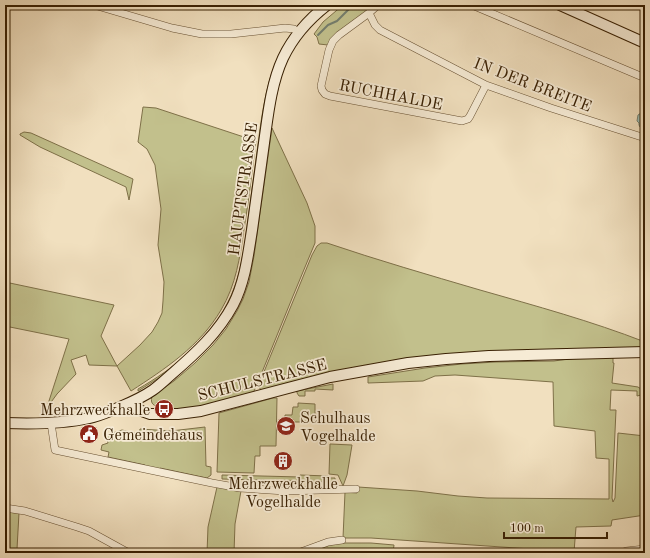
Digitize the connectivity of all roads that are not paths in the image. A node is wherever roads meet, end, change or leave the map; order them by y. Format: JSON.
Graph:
{"nodes":[{"id":1,"x":94,"y":5,"type":"edge"},
{"id":2,"x":327,"y":5,"type":"edge"},
{"id":3,"x":378,"y":5,"type":"edge"},
{"id":4,"x":472,"y":5,"type":"edge"},
{"id":5,"x":560,"y":5,"type":"edge"},
{"id":6,"x":369,"y":13,"type":"junction"},
{"id":7,"x":299,"y":33,"type":"junction"},
{"id":8,"x":645,"y":43,"type":"edge"},
{"id":9,"x":645,"y":78,"type":"edge"},
{"id":10,"x":486,"y":85,"type":"junction"},
{"id":11,"x":645,"y":138,"type":"edge"},
{"id":12,"x":645,"y":352,"type":"edge"},
{"id":13,"x":135,"y":397,"type":"junction"},
{"id":14,"x":164,"y":414,"type":"junction"},
{"id":15,"x":5,"y":423,"type":"edge"},
{"id":16,"x":51,"y":423,"type":"junction"},
{"id":17,"x":356,"y":489,"type":"dead end"},
{"id":18,"x":5,"y":508,"type":"edge"},
{"id":19,"x":342,"y":540,"type":"dead end"},
{"id":20,"x":645,"y":549,"type":"edge"},
{"id":21,"x":129,"y":553,"type":"edge"},
{"id":22,"x":298,"y":553,"type":"edge"},
{"id":23,"x":622,"y":553,"type":"edge"}],
"edges":[{"from":1,"to":7,"type":"street"},
{"from":2,"to":7,"type":"street","name":"HAUPTSTRASSE"},
{"from":3,"to":6,"type":"street"},
{"from":4,"to":9,"type":"street"},
{"from":5,"to":8,"type":"street"},
{"from":6,"to":10,"type":"street","name":"IN DER BREITE"},
{"from":6,"to":10,"type":"street","name":"RUCHHALDE"},
{"from":7,"to":13,"type":"street","name":"HAUPTSTRASSE"},
{"from":10,"to":11,"type":"street","name":"IN DER BREITE"},
{"from":12,"to":14,"type":"street","name":"SCHULSTRASSE"},
{"from":13,"to":14,"type":"street"},
{"from":13,"to":14,"type":"street","name":"SCHULSTRASSE"},
{"from":13,"to":16,"type":"street","name":"HAUPTSTRASSE"},
{"from":15,"to":16,"type":"street","name":"HAUPTSTRASSE"},
{"from":16,"to":17,"type":"street"},
{"from":18,"to":21,"type":"street"},
{"from":19,"to":22,"type":"street"},
{"from":20,"to":23,"type":"street"}]}
